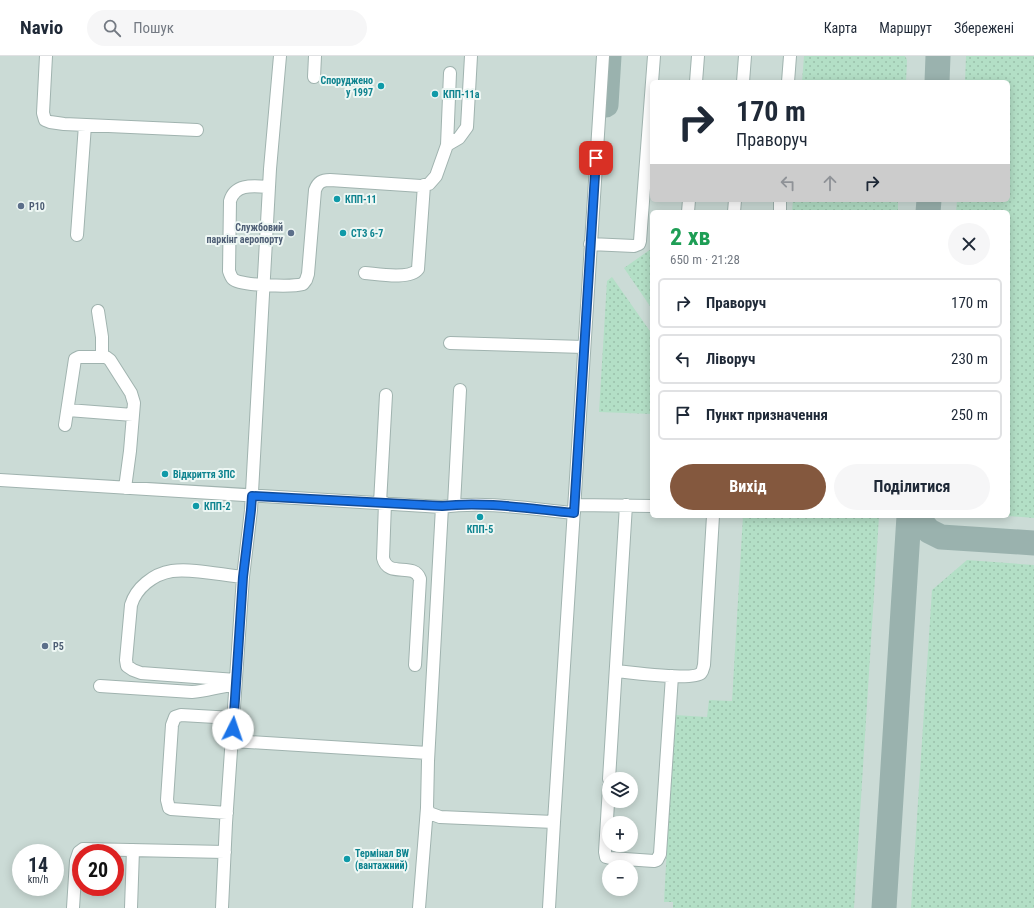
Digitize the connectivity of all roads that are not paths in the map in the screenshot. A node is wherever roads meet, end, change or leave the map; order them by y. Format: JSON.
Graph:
{"nodes":[{"id":1,"x":46,"y":56,"type":"edge"},
{"id":2,"x":280,"y":56,"type":"edge"},
{"id":3,"x":315,"y":56,"type":"edge"},
{"id":4,"x":471,"y":56,"type":"edge"},
{"id":5,"x":603,"y":56,"type":"edge"},
{"id":6,"x":654,"y":56,"type":"edge"},
{"id":7,"x":698,"y":56,"type":"edge"},
{"id":8,"x":745,"y":56,"type":"edge"},
{"id":9,"x":790,"y":56,"type":"edge"},
{"id":10,"x":450,"y":73,"type":"dead end"},
{"id":11,"x":314,"y":77,"type":"dead end"},
{"id":12,"x":652,"y":80,"type":"edge"},
{"id":13,"x":696,"y":80,"type":"edge"},
{"id":14,"x":743,"y":80,"type":"edge"},
{"id":15,"x":788,"y":80,"type":"edge"},
{"id":16,"x":650,"y":109,"type":"edge"},
{"id":17,"x":85,"y":125,"type":"junction"},
{"id":18,"x":197,"y":130,"type":"dead end"},
{"id":19,"x":447,"y":145,"type":"junction"},
{"id":20,"x":424,"y":185,"type":"junction"},
{"id":21,"x":269,"y":187,"type":"junction"},
{"id":22,"x":77,"y":235,"type":"dead end"},
{"id":23,"x":590,"y":244,"type":"junction"},
{"id":24,"x":365,"y":273,"type":"dead end"},
{"id":25,"x":264,"y":284,"type":"junction"},
{"id":26,"x":98,"y":311,"type":"dead end"},
{"id":27,"x":450,"y":343,"type":"dead end"},
{"id":28,"x":584,"y":347,"type":"junction"},
{"id":29,"x":102,"y":357,"type":"junction"},
{"id":30,"x":460,"y":390,"type":"dead end"},
{"id":31,"x":386,"y":395,"type":"dead end"},
{"id":32,"x":68,"y":410,"type":"junction"},
{"id":33,"x":133,"y":415,"type":"junction"},
{"id":34,"x":65,"y":425,"type":"dead end"},
{"id":35,"x":0,"y":480,"type":"edge"},
{"id":36,"x":125,"y":488,"type":"junction"},
{"id":37,"x":252,"y":496,"type":"junction"},
{"id":38,"x":383,"y":503,"type":"junction"},
{"id":39,"x":626,"y":505,"type":"junction"},
{"id":40,"x":448,"y":506,"type":"junction"},
{"id":41,"x":650,"y":506,"type":"edge"},
{"id":42,"x":574,"y":509,"type":"junction"},
{"id":43,"x":713,"y":518,"type":"edge"},
{"id":44,"x":243,"y":577,"type":"junction"},
{"id":45,"x":415,"y":666,"type":"dead end"},
{"id":46,"x":616,"y":671,"type":"junction"},
{"id":47,"x":672,"y":676,"type":"junction"},
{"id":48,"x":236,"y":682,"type":"junction"},
{"id":49,"x":100,"y":686,"type":"dead end"},
{"id":50,"x":234,"y":718,"type":"junction"},
{"id":51,"x":232,"y":741,"type":"junction"},
{"id":52,"x":428,"y":753,"type":"junction"},
{"id":53,"x":610,"y":772,"type":"edge"},
{"id":54,"x":427,"y":808,"type":"junction"},
{"id":55,"x":608,"y":808,"type":"edge"},
{"id":56,"x":227,"y":813,"type":"junction"},
{"id":57,"x":554,"y":822,"type":"junction"},
{"id":58,"x":133,"y":850,"type":"junction"},
{"id":59,"x":225,"y":852,"type":"junction"},
{"id":60,"x":73,"y":908,"type":"edge"},
{"id":61,"x":131,"y":908,"type":"edge"},
{"id":62,"x":222,"y":908,"type":"edge"},
{"id":63,"x":419,"y":908,"type":"edge"},
{"id":64,"x":549,"y":908,"type":"edge"}],
"edges":[{"from":1,"to":17,"type":"lane"},
{"from":2,"to":21,"type":"lane"},
{"from":3,"to":11,"type":"lane"},
{"from":4,"to":19,"type":"lane"},
{"from":5,"to":23,"type":"lane"},
{"from":6,"to":12,"type":"lane"},
{"from":7,"to":13,"type":"lane"},
{"from":8,"to":14,"type":"lane"},
{"from":9,"to":15,"type":"lane"},
{"from":10,"to":19,"type":"lane"},
{"from":16,"to":23,"type":"lane"},
{"from":17,"to":18,"type":"lane"},
{"from":17,"to":22,"type":"lane"},
{"from":19,"to":20,"type":"lane"},
{"from":20,"to":24,"type":"lane"},
{"from":20,"to":25,"type":"lane"},
{"from":21,"to":25,"type":"lane"},
{"from":21,"to":25,"type":"lane"},
{"from":23,"to":28,"type":"lane"},
{"from":25,"to":37,"type":"lane"},
{"from":26,"to":29,"type":"lane"},
{"from":27,"to":28,"type":"lane"},
{"from":28,"to":42,"type":"lane"},
{"from":29,"to":32,"type":"lane"},
{"from":29,"to":33,"type":"lane"},
{"from":30,"to":40,"type":"lane"},
{"from":31,"to":38,"type":"lane"},
{"from":32,"to":33,"type":"lane"},
{"from":32,"to":34,"type":"lane"},
{"from":33,"to":36,"type":"lane"},
{"from":35,"to":36,"type":"lane"},
{"from":36,"to":37,"type":"lane"},
{"from":37,"to":38,"type":"lane"},
{"from":37,"to":44,"type":"lane"},
{"from":38,"to":40,"type":"lane"},
{"from":38,"to":45,"type":"lane"},
{"from":39,"to":41,"type":"lane"},
{"from":39,"to":42,"type":"lane"},
{"from":39,"to":46,"type":"lane"},
{"from":40,"to":42,"type":"lane"},
{"from":40,"to":52,"type":"lane"},
{"from":42,"to":57,"type":"lane"},
{"from":43,"to":47,"type":"lane"},
{"from":44,"to":48,"type":"lane"},
{"from":44,"to":48,"type":"lane"},
{"from":46,"to":47,"type":"lane"},
{"from":46,"to":53,"type":"lane"},
{"from":47,"to":55,"type":"lane"},
{"from":48,"to":49,"type":"lane"},
{"from":48,"to":50,"type":"lane"},
{"from":50,"to":51,"type":"lane"},
{"from":50,"to":56,"type":"lane"},
{"from":51,"to":52,"type":"lane"},
{"from":51,"to":56,"type":"lane"},
{"from":52,"to":54,"type":"lane"},
{"from":54,"to":57,"type":"lane"},
{"from":54,"to":63,"type":"lane"},
{"from":56,"to":59,"type":"lane"},
{"from":57,"to":64,"type":"lane"},
{"from":58,"to":59,"type":"lane"},
{"from":58,"to":60,"type":"lane"},
{"from":58,"to":61,"type":"lane"},
{"from":59,"to":62,"type":"lane"}]}
